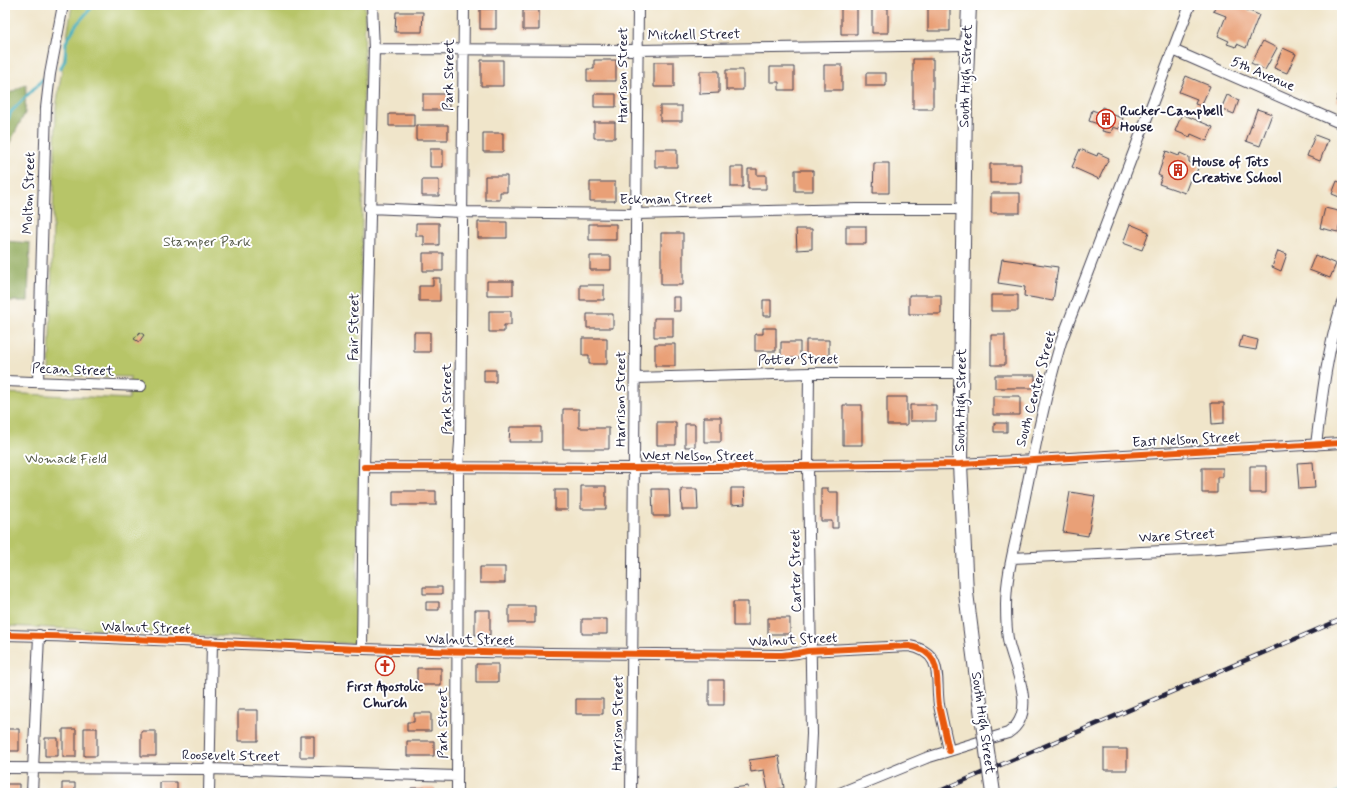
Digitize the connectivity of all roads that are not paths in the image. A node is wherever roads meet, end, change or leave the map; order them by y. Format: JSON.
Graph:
{"nodes":[{"id":1,"x":63,"y":5,"type":"edge"},
{"id":2,"x":372,"y":5,"type":"edge"},
{"id":3,"x":464,"y":5,"type":"edge"},
{"id":4,"x":638,"y":5,"type":"edge"},
{"id":5,"x":969,"y":5,"type":"edge"},
{"id":6,"x":1188,"y":6,"type":"edge"},
{"id":7,"x":967,"y":45,"type":"junction"},
{"id":8,"x":464,"y":48,"type":"junction"},
{"id":9,"x":374,"y":49,"type":"junction"},
{"id":10,"x":638,"y":50,"type":"junction"},
{"id":11,"x":1173,"y":50,"type":"junction"},
{"id":12,"x":1342,"y":124,"type":"edge"},
{"id":13,"x":369,"y":208,"type":"junction"},
{"id":14,"x":964,"y":209,"type":"junction"},
{"id":15,"x":462,"y":212,"type":"junction"},
{"id":16,"x":636,"y":214,"type":"junction"},
{"id":17,"x":1342,"y":304,"type":"edge"},
{"id":18,"x":809,"y":373,"type":"junction"},
{"id":19,"x":962,"y":373,"type":"junction"},
{"id":20,"x":635,"y":378,"type":"junction"},
{"id":21,"x":5,"y":381,"type":"edge"},
{"id":22,"x":38,"y":382,"type":"junction"},
{"id":23,"x":141,"y":386,"type":"dead end"},
{"id":24,"x":1342,"y":443,"type":"edge"},
{"id":25,"x":1316,"y":445,"type":"junction"},
{"id":26,"x":1032,"y":461,"type":"junction"},
{"id":27,"x":960,"y":464,"type":"junction"},
{"id":28,"x":364,"y":467,"type":"junction"},
{"id":29,"x":808,"y":467,"type":"junction"},
{"id":30,"x":458,"y":468,"type":"junction"},
{"id":31,"x":634,"y":468,"type":"junction"},
{"id":32,"x":1342,"y":538,"type":"edge"},
{"id":33,"x":1012,"y":558,"type":"junction"},
{"id":34,"x":5,"y":635,"type":"edge"},
{"id":35,"x":39,"y":635,"type":"junction"},
{"id":36,"x":212,"y":642,"type":"junction"},
{"id":37,"x":362,"y":649,"type":"junction"},
{"id":38,"x":811,"y":650,"type":"junction"},
{"id":39,"x":457,"y":652,"type":"junction"},
{"id":40,"x":632,"y":654,"type":"junction"},
{"id":41,"x":949,"y":751,"type":"junction"},
{"id":42,"x":5,"y":768,"type":"edge"},
{"id":43,"x":33,"y":769,"type":"junction"},
{"id":44,"x":210,"y":770,"type":"junction"},
{"id":45,"x":457,"y":776,"type":"junction"},
{"id":46,"x":32,"y":793,"type":"edge"},
{"id":47,"x":209,"y":793,"type":"edge"},
{"id":48,"x":457,"y":793,"type":"edge"},
{"id":49,"x":631,"y":793,"type":"edge"},
{"id":50,"x":809,"y":793,"type":"edge"},
{"id":51,"x":840,"y":793,"type":"edge"},
{"id":52,"x":993,"y":793,"type":"edge"}],
"edges":[{"from":1,"to":22,"type":"street","name":"Molton Street"},
{"from":2,"to":9,"type":"street","name":"Fair Street"},
{"from":3,"to":8,"type":"street","name":"Park Street"},
{"from":4,"to":10,"type":"street","name":"Harrison Street"},
{"from":5,"to":7,"type":"main road","name":"South High Street"},
{"from":6,"to":11,"type":"street","name":"South Center Street"},
{"from":7,"to":10,"type":"street","name":"Mitchell Street"},
{"from":7,"to":14,"type":"main road","name":"South High Street"},
{"from":8,"to":9,"type":"street","name":"Mitchell Street"},
{"from":8,"to":10,"type":"street","name":"Mitchell Street"},
{"from":8,"to":15,"type":"street","name":"Park Street"},
{"from":9,"to":13,"type":"street","name":"Fair Street"},
{"from":10,"to":16,"type":"street","name":"Harrison Street"},
{"from":11,"to":12,"type":"street","name":"5th Avenue"},
{"from":11,"to":26,"type":"street","name":"South Center Street"},
{"from":13,"to":15,"type":"street","name":"Eckman Street"},
{"from":13,"to":28,"type":"street","name":"Fair Street"},
{"from":14,"to":16,"type":"street","name":"Eckman Street"},
{"from":14,"to":19,"type":"main road","name":"South High Street"},
{"from":15,"to":16,"type":"street","name":"Eckman Street"},
{"from":15,"to":30,"type":"street","name":"Park Street"},
{"from":16,"to":20,"type":"street","name":"Harrison Street"},
{"from":17,"to":25,"type":"street"},
{"from":18,"to":19,"type":"street","name":"Potter Street"},
{"from":18,"to":20,"type":"street","name":"Potter Street"},
{"from":18,"to":29,"type":"street","name":"Carter Street"},
{"from":19,"to":27,"type":"main road","name":"South High Street"},
{"from":20,"to":31,"type":"street","name":"Harrison Street"},
{"from":21,"to":22,"type":"street","name":"Pecan Street"},
{"from":22,"to":23,"type":"street","name":"Pecan Street"},
{"from":24,"to":25,"type":"street","name":"East Nelson Street"},
{"from":25,"to":26,"type":"street","name":"East Nelson Street"},
{"from":26,"to":27,"type":"street","name":"West Nelson Street"},
{"from":26,"to":33,"type":"street","name":"South Center Street"},
{"from":27,"to":29,"type":"street","name":"West Nelson Street"},
{"from":27,"to":52,"type":"main road","name":"South High Street","bridge":true},
{"from":28,"to":30,"type":"street","name":"West Nelson Street"},
{"from":28,"to":37,"type":"street","name":"Fair Street"},
{"from":29,"to":31,"type":"street","name":"West Nelson Street"},
{"from":29,"to":38,"type":"street","name":"Carter Street"},
{"from":30,"to":31,"type":"street","name":"West Nelson Street"},
{"from":30,"to":39,"type":"street","name":"Park Street"},
{"from":31,"to":40,"type":"street","name":"Harrison Street"},
{"from":32,"to":33,"type":"street","name":"Ware Street"},
{"from":33,"to":41,"type":"street","name":"South Center Street"},
{"from":34,"to":35,"type":"street","name":"Walnut Street"},
{"from":35,"to":36,"type":"street","name":"Walnut Street"},
{"from":35,"to":43,"type":"street"},
{"from":36,"to":37,"type":"street","name":"Walnut Street"},
{"from":36,"to":44,"type":"street"},
{"from":37,"to":39,"type":"street","name":"Walnut Street"},
{"from":38,"to":40,"type":"street","name":"Walnut Street"},
{"from":38,"to":41,"type":"street","name":"Walnut Street"},
{"from":38,"to":50,"type":"street","name":"Carter Street"},
{"from":39,"to":40,"type":"street","name":"Walnut Street"},
{"from":39,"to":45,"type":"street","name":"Park Street"},
{"from":40,"to":49,"type":"street","name":"Harrison Street"},
{"from":41,"to":51,"type":"street"},
{"from":42,"to":43,"type":"street","name":"Roosevelt Street"},
{"from":43,"to":44,"type":"street","name":"Roosevelt Street"},
{"from":43,"to":46,"type":"street"},
{"from":44,"to":45,"type":"street","name":"Roosevelt Street"},
{"from":44,"to":47,"type":"street"},
{"from":45,"to":48,"type":"street","name":"Park Street"}]}
